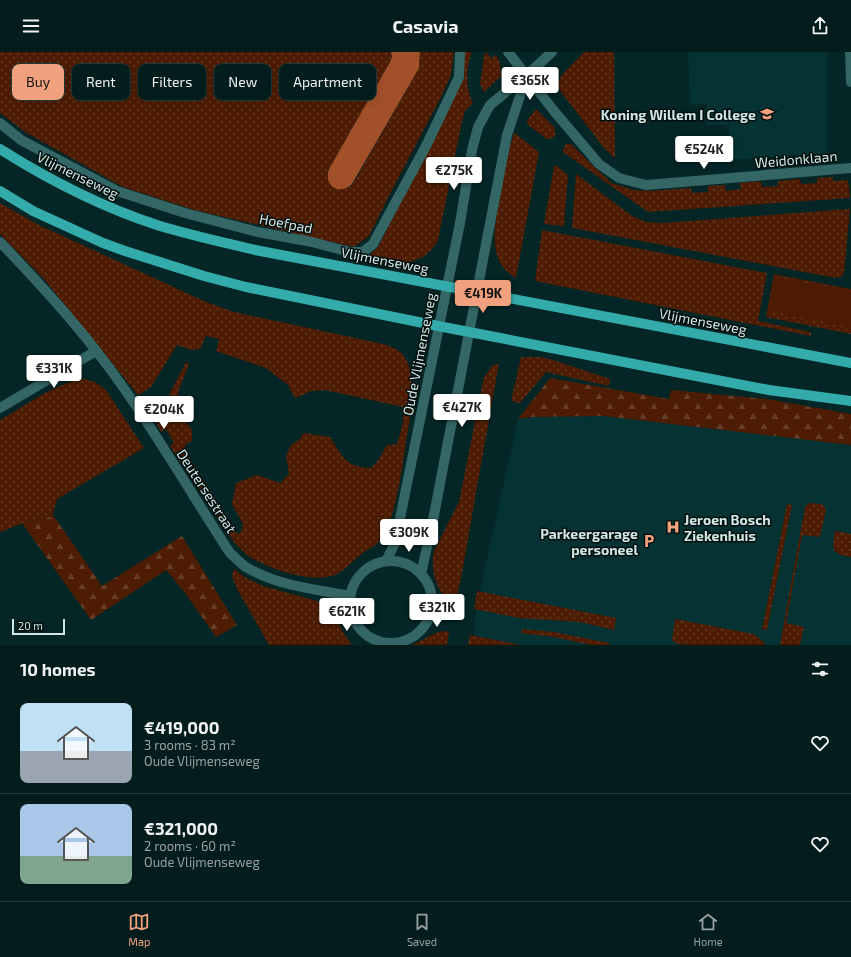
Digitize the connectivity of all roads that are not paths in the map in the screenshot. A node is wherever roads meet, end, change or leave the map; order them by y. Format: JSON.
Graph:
{"nodes":[{"id":1,"x":460,"y":52,"type":"edge"},
{"id":2,"x":508,"y":52,"type":"edge"},
{"id":3,"x":552,"y":52,"type":"edge"},
{"id":4,"x":850,"y":52,"type":"edge"},
{"id":5,"x":527,"y":75,"type":"junction"},
{"id":6,"x":851,"y":82,"type":"edge"},
{"id":7,"x":0,"y":123,"type":"edge"},
{"id":8,"x":0,"y":149,"type":"edge"},
{"id":9,"x":851,"y":168,"type":"edge"},
{"id":10,"x":0,"y":191,"type":"edge"},
{"id":11,"x":0,"y":242,"type":"edge"},
{"id":12,"x":447,"y":286,"type":"junction"},
{"id":13,"x":477,"y":291,"type":"junction"},
{"id":14,"x":438,"y":326,"type":"junction"},
{"id":15,"x":468,"y":332,"type":"junction"},
{"id":16,"x":96,"y":351,"type":"junction"},
{"id":17,"x":851,"y":363,"type":"edge"},
{"id":18,"x":851,"y":402,"type":"edge"},
{"id":19,"x":0,"y":408,"type":"edge"},
{"id":20,"x":386,"y":561,"type":"junction"},
{"id":21,"x":421,"y":574,"type":"junction"},
{"id":22,"x":350,"y":596,"type":"junction"},
{"id":23,"x":382,"y":644,"type":"edge"}],
"edges":[{"from":1,"to":7,"type":"street","name":"Hoefpad"},
{"from":2,"to":5,"type":"street","name":"Weidonklaan"},
{"from":3,"to":5,"type":"street","name":"Oude Vlijmenseweg"},
{"from":4,"to":6,"type":"street"},
{"from":5,"to":9,"type":"street","name":"Weidonklaan"},
{"from":5,"to":12,"type":"street","name":"Oude Vlijmenseweg"},
{"from":5,"to":13,"type":"street","name":"Oude Vlijmenseweg"},
{"from":8,"to":12,"type":"main road","name":"Vlijmenseweg"},
{"from":10,"to":14,"type":"main road"},
{"from":11,"to":16,"type":"street"},
{"from":12,"to":13,"type":"main road","name":"Vlijmenseweg"},
{"from":12,"to":14,"type":"street","name":"Oude Vlijmenseweg"},
{"from":13,"to":15,"type":"street","name":"Oude Vlijmenseweg"},
{"from":13,"to":17,"type":"main road","name":"Vlijmenseweg"},
{"from":14,"to":15,"type":"main road"},
{"from":14,"to":20,"type":"street","name":"Oude Vlijmenseweg"},
{"from":15,"to":18,"type":"main road"},
{"from":15,"to":21,"type":"street","name":"Oude Vlijmenseweg"},
{"from":16,"to":19,"type":"street"},
{"from":16,"to":22,"type":"street","name":"Deutersestraat"},
{"from":20,"to":21,"type":"street"},
{"from":20,"to":22,"type":"street"},
{"from":21,"to":23,"type":"street"},
{"from":22,"to":23,"type":"street"}]}
